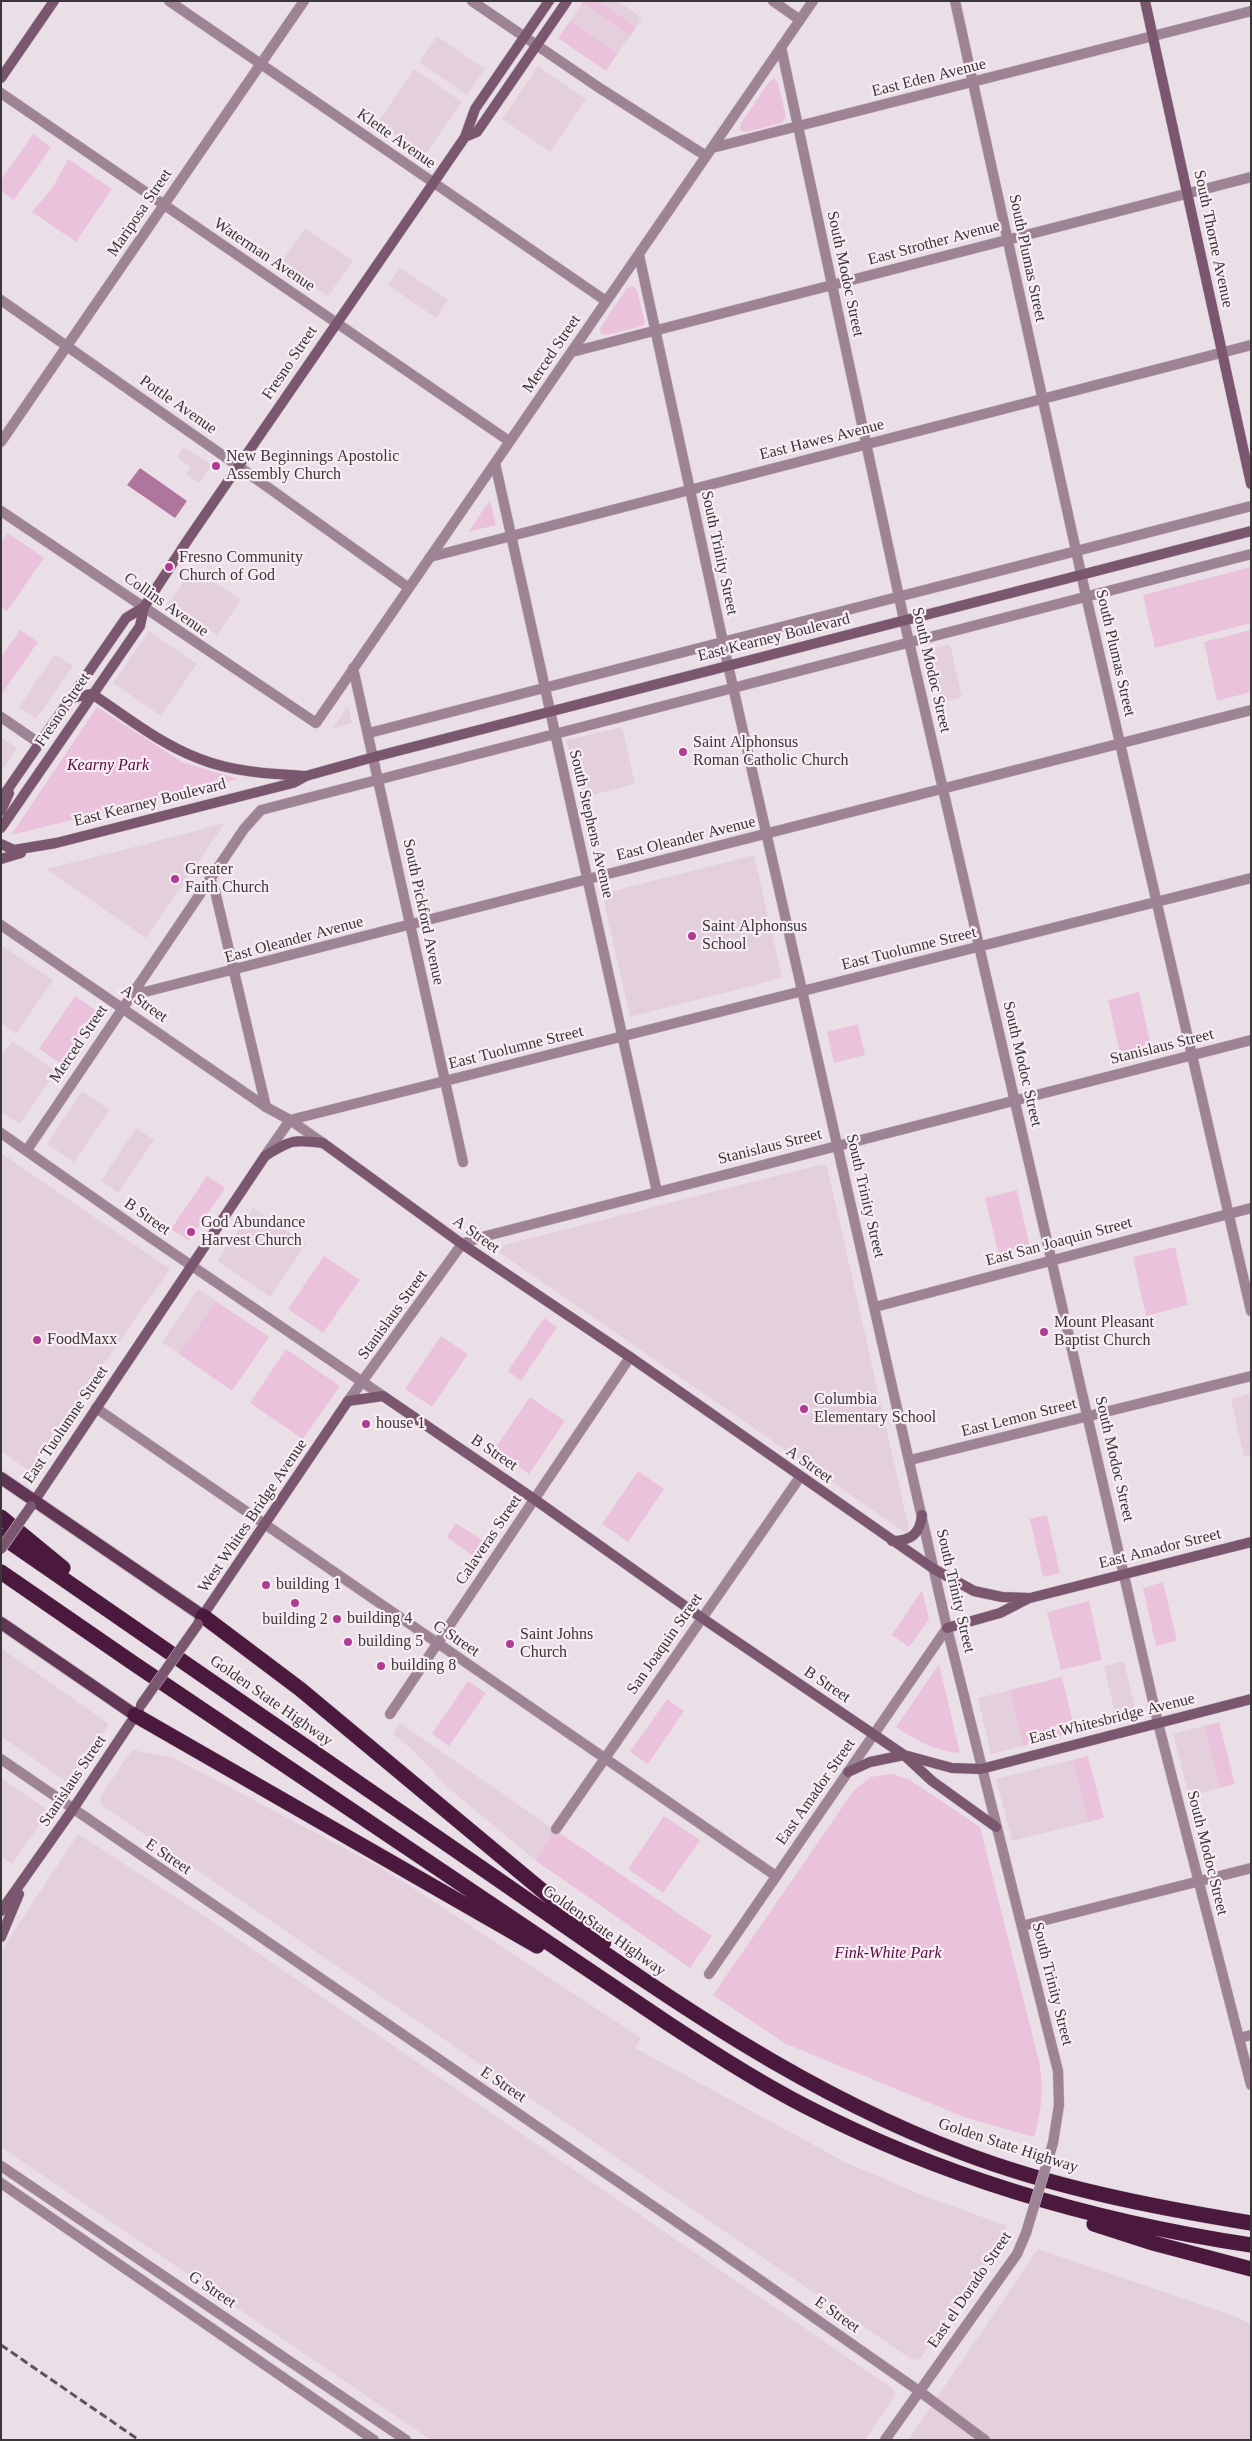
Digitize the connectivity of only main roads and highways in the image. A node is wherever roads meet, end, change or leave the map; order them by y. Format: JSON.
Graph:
{"nodes":[{"id":1,"x":54,"y":1,"type":"edge"},
{"id":2,"x":549,"y":1,"type":"edge"},
{"id":3,"x":567,"y":1,"type":"edge"},
{"id":4,"x":1145,"y":1,"type":"edge"},
{"id":5,"x":1,"y":78,"type":"edge"},
{"id":6,"x":465,"y":137,"type":"junction"},
{"id":7,"x":1251,"y":484,"type":"edge"},
{"id":8,"x":1251,"y":531,"type":"edge"},
{"id":9,"x":144,"y":607,"type":"junction"},
{"id":10,"x":92,"y":694,"type":"junction"},
{"id":11,"x":70,"y":698,"type":"junction"},
{"id":12,"x":306,"y":776,"type":"junction"},
{"id":13,"x":14,"y":780,"type":"junction"},
{"id":14,"x":1,"y":798,"type":"edge"},
{"id":15,"x":1,"y":811,"type":"edge"},
{"id":16,"x":1,"y":828,"type":"edge"},
{"id":17,"x":56,"y":843,"type":"junction"},
{"id":18,"x":1,"y":844,"type":"edge"},
{"id":19,"x":1,"y":859,"type":"edge"},
{"id":20,"x":265,"y":1156,"type":"joint"},
{"id":21,"x":383,"y":1396,"type":"joint"},
{"id":22,"x":1,"y":1478,"type":"edge"},
{"id":23,"x":33,"y":1503,"type":"junction"},
{"id":24,"x":922,"y":1515,"type":"road end"},
{"id":25,"x":1,"y":1517,"type":"edge"},
{"id":26,"x":1,"y":1536,"type":"edge"},
{"id":27,"x":892,"y":1541,"type":"junction"},
{"id":28,"x":1251,"y":1542,"type":"edge"},
{"id":29,"x":1,"y":1548,"type":"edge"},
{"id":30,"x":934,"y":1569,"type":"joint"},
{"id":31,"x":1,"y":1572,"type":"edge"},
{"id":32,"x":1,"y":1583,"type":"edge"},
{"id":33,"x":1030,"y":1598,"type":"junction"},
{"id":34,"x":200,"y":1620,"type":"junction"},
{"id":35,"x":1,"y":1622,"type":"edge"},
{"id":36,"x":947,"y":1628,"type":"road end"},
{"id":37,"x":144,"y":1634,"type":"junction"},
{"id":38,"x":133,"y":1663,"type":"junction"},
{"id":39,"x":169,"y":1666,"type":"joint"},
{"id":40,"x":1251,"y":1700,"type":"edge"},
{"id":41,"x":138,"y":1710,"type":"junction"},
{"id":42,"x":904,"y":1755,"type":"junction"},
{"id":43,"x":981,"y":1769,"type":"joint"},
{"id":44,"x":848,"y":1772,"type":"road end"},
{"id":45,"x":996,"y":1827,"type":"road end"},
{"id":46,"x":26,"y":1878,"type":"junction"},
{"id":47,"x":1,"y":1912,"type":"edge"},
{"id":48,"x":1,"y":1937,"type":"edge"},
{"id":49,"x":684,"y":2008,"type":"junction"},
{"id":50,"x":669,"y":2024,"type":"junction"},
{"id":51,"x":975,"y":2180,"type":"junction"},
{"id":52,"x":1251,"y":2222,"type":"edge"},
{"id":53,"x":1251,"y":2245,"type":"edge"},
{"id":54,"x":1251,"y":2269,"type":"edge"}],
"edges":[{"from":1,"to":5,"type":"main road"},
{"from":2,"to":6,"type":"main road","name":"Fresno Street"},
{"from":3,"to":6,"type":"main road","name":"Fresno Street"},
{"from":4,"to":7,"type":"main road","name":"South Thorne Avenue"},
{"from":6,"to":9,"type":"main road","name":"Fresno Street"},
{"from":8,"to":12,"type":"main road","name":"East Kearney Boulevard"},
{"from":9,"to":10,"type":"main road","name":"Fresno Street"},
{"from":9,"to":11,"type":"main road","name":"Fresno Street"},
{"from":10,"to":11,"type":"main road"},
{"from":10,"to":12,"type":"main road","name":"East Kearney Boulevard"},
{"from":10,"to":16,"type":"main road","name":"Fresno Street"},
{"from":11,"to":13,"type":"main road","name":"Fresno Street"},
{"from":12,"to":17,"type":"main road","name":"East Kearney Boulevard"},
{"from":13,"to":14,"type":"main road","name":"Fresno Street"},
{"from":13,"to":15,"type":"main road"},
{"from":17,"to":18,"type":"main road","name":"East Kearney Boulevard"},
{"from":17,"to":19,"type":"main road"},
{"from":20,"to":23,"type":"main road","name":"East Tuolumne Street"},
{"from":20,"to":27,"type":"main road","name":"A Street"},
{"from":21,"to":34,"type":"main road","name":"West Whites Bridge Avenue"},
{"from":21,"to":42,"type":"main road","name":"B Street"},
{"from":22,"to":23,"type":"main road"},
{"from":23,"to":29,"type":"main road","name":"East Tuolumne Street","bridge":true},
{"from":23,"to":34,"type":"main road"},
{"from":24,"to":27,"type":"main road"},
{"from":25,"to":37,"type":"highway"},
{"from":26,"to":37,"type":"highway","name":"Golden State Highway"},
{"from":27,"to":30,"type":"main road","name":"A Street"},
{"from":28,"to":33,"type":"main road","name":"East Amador Street"},
{"from":30,"to":33,"type":"main road","name":"East Amador Street"},
{"from":31,"to":38,"type":"highway"},
{"from":32,"to":38,"type":"highway"},
{"from":33,"to":36,"type":"main road"},
{"from":34,"to":39,"type":"main road","name":"West Whites Bridge Avenue","bridge":true},
{"from":34,"to":49,"type":"highway"},
{"from":35,"to":41,"type":"main road"},
{"from":37,"to":49,"type":"highway","name":"Golden State Highway"},
{"from":38,"to":50,"type":"highway"},
{"from":39,"to":41,"type":"main road","name":"Stanislaus Street","bridge":true},
{"from":40,"to":43,"type":"main road","name":"East Whitesbridge Avenue"},
{"from":41,"to":46,"type":"main road","name":"Stanislaus Street"},
{"from":41,"to":50,"type":"highway"},
{"from":42,"to":43,"type":"main road","name":"B Street"},
{"from":42,"to":44,"type":"main road"},
{"from":42,"to":45,"type":"main road"},
{"from":46,"to":47,"type":"main road","name":"Stanislaus Street"},
{"from":46,"to":48,"type":"main road"},
{"from":49,"to":52,"type":"highway","name":"Golden State Highway"},
{"from":50,"to":51,"type":"highway"},
{"from":51,"to":53,"type":"highway"},
{"from":51,"to":54,"type":"highway"}]}
